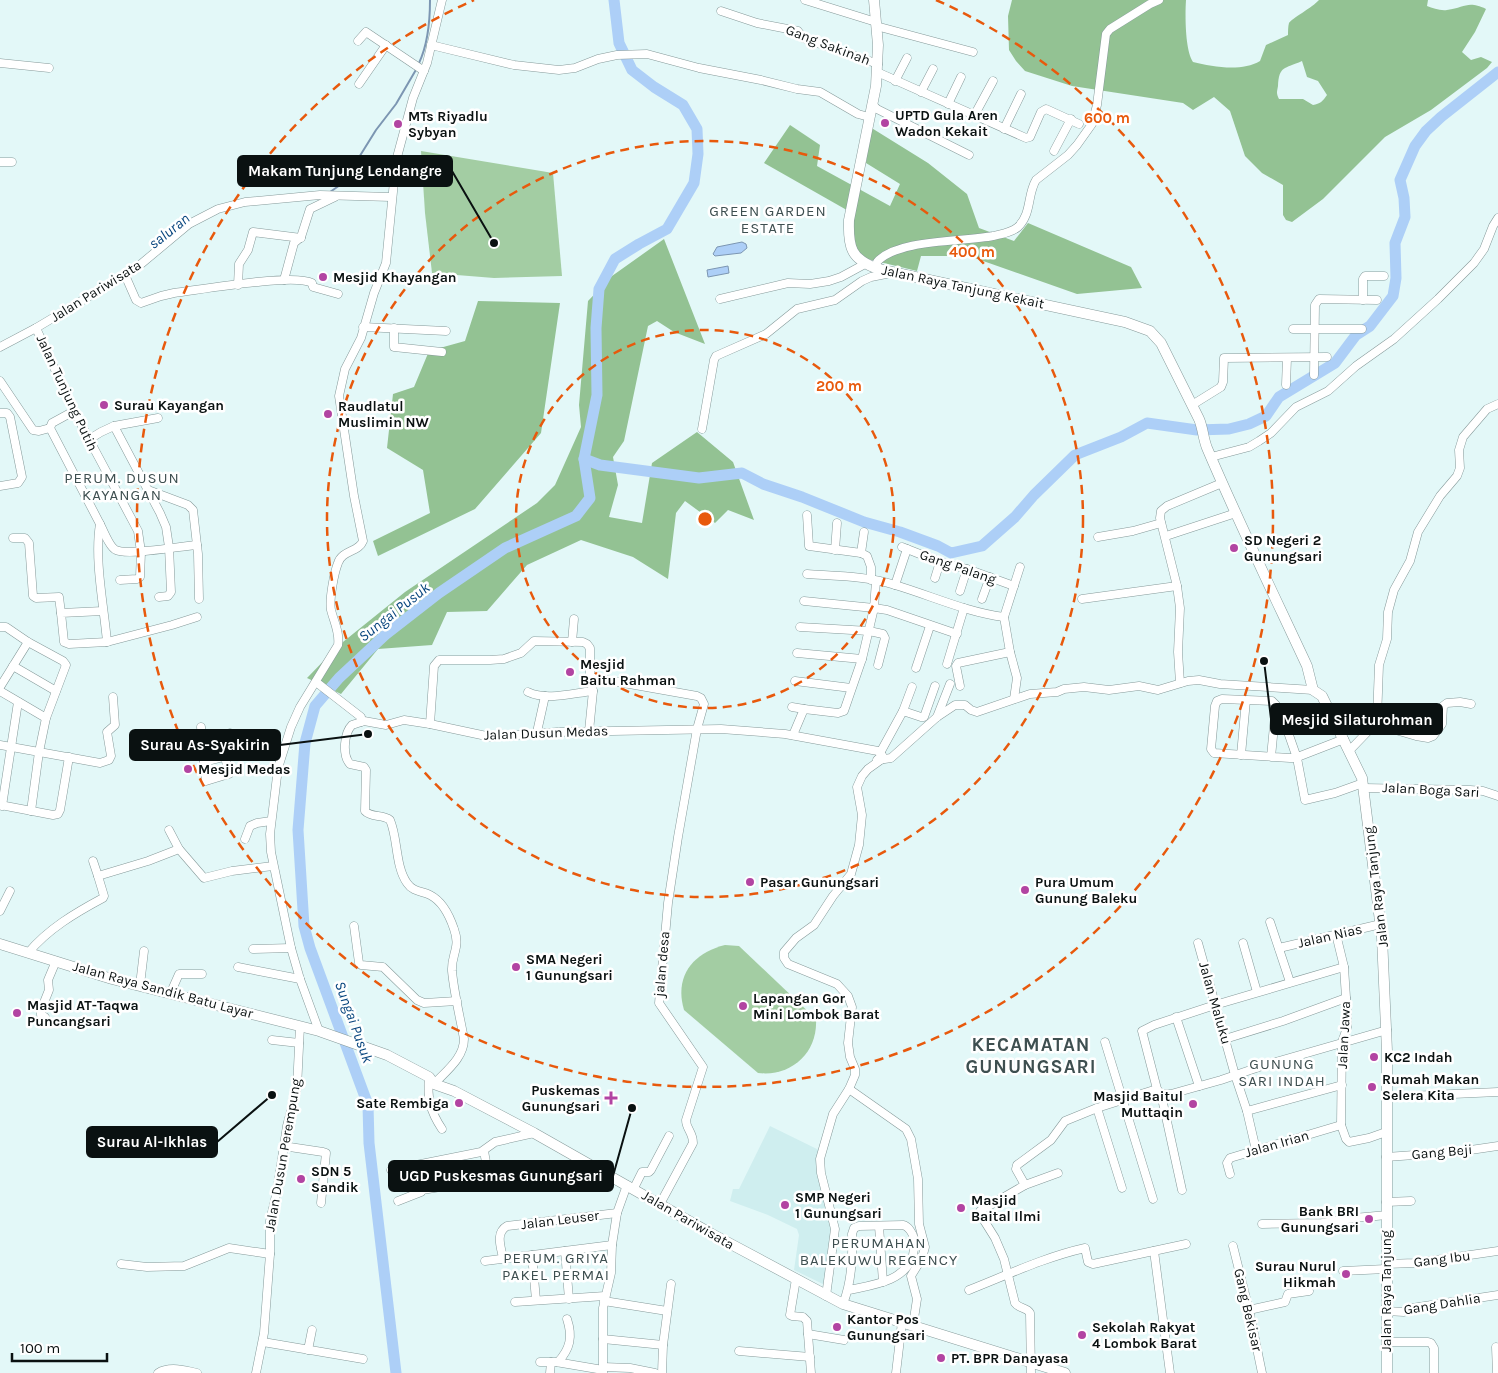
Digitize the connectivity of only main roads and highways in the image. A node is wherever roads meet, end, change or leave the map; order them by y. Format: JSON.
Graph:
{"nodes":[{"id":1,"x":874,"y":0,"type":"edge"},
{"id":2,"x":1203,"y":439,"type":"joint"},
{"id":3,"x":0,"y":944,"type":"edge"},
{"id":4,"x":326,"y":1034,"type":"joint"},
{"id":5,"x":1031,"y":1368,"type":"edge"},
{"id":6,"x":1064,"y":1373,"type":"edge"},
{"id":7,"x":1386,"y":1373,"type":"edge"}],
"edges":[{"from":1,"to":2,"type":"main road","name":"Jalan Raya Tanjung Kekait"},
{"from":2,"to":7,"type":"main road","name":"Jalan Raya Tanjung"},
{"from":3,"to":4,"type":"main road","name":"Jalan Raya Sandik Batu Layar"},
{"from":4,"to":5,"type":"main road","name":"Jalan Pariwisata"},
{"from":5,"to":6,"type":"main road","name":"Jalan Pariwisata"}]}
